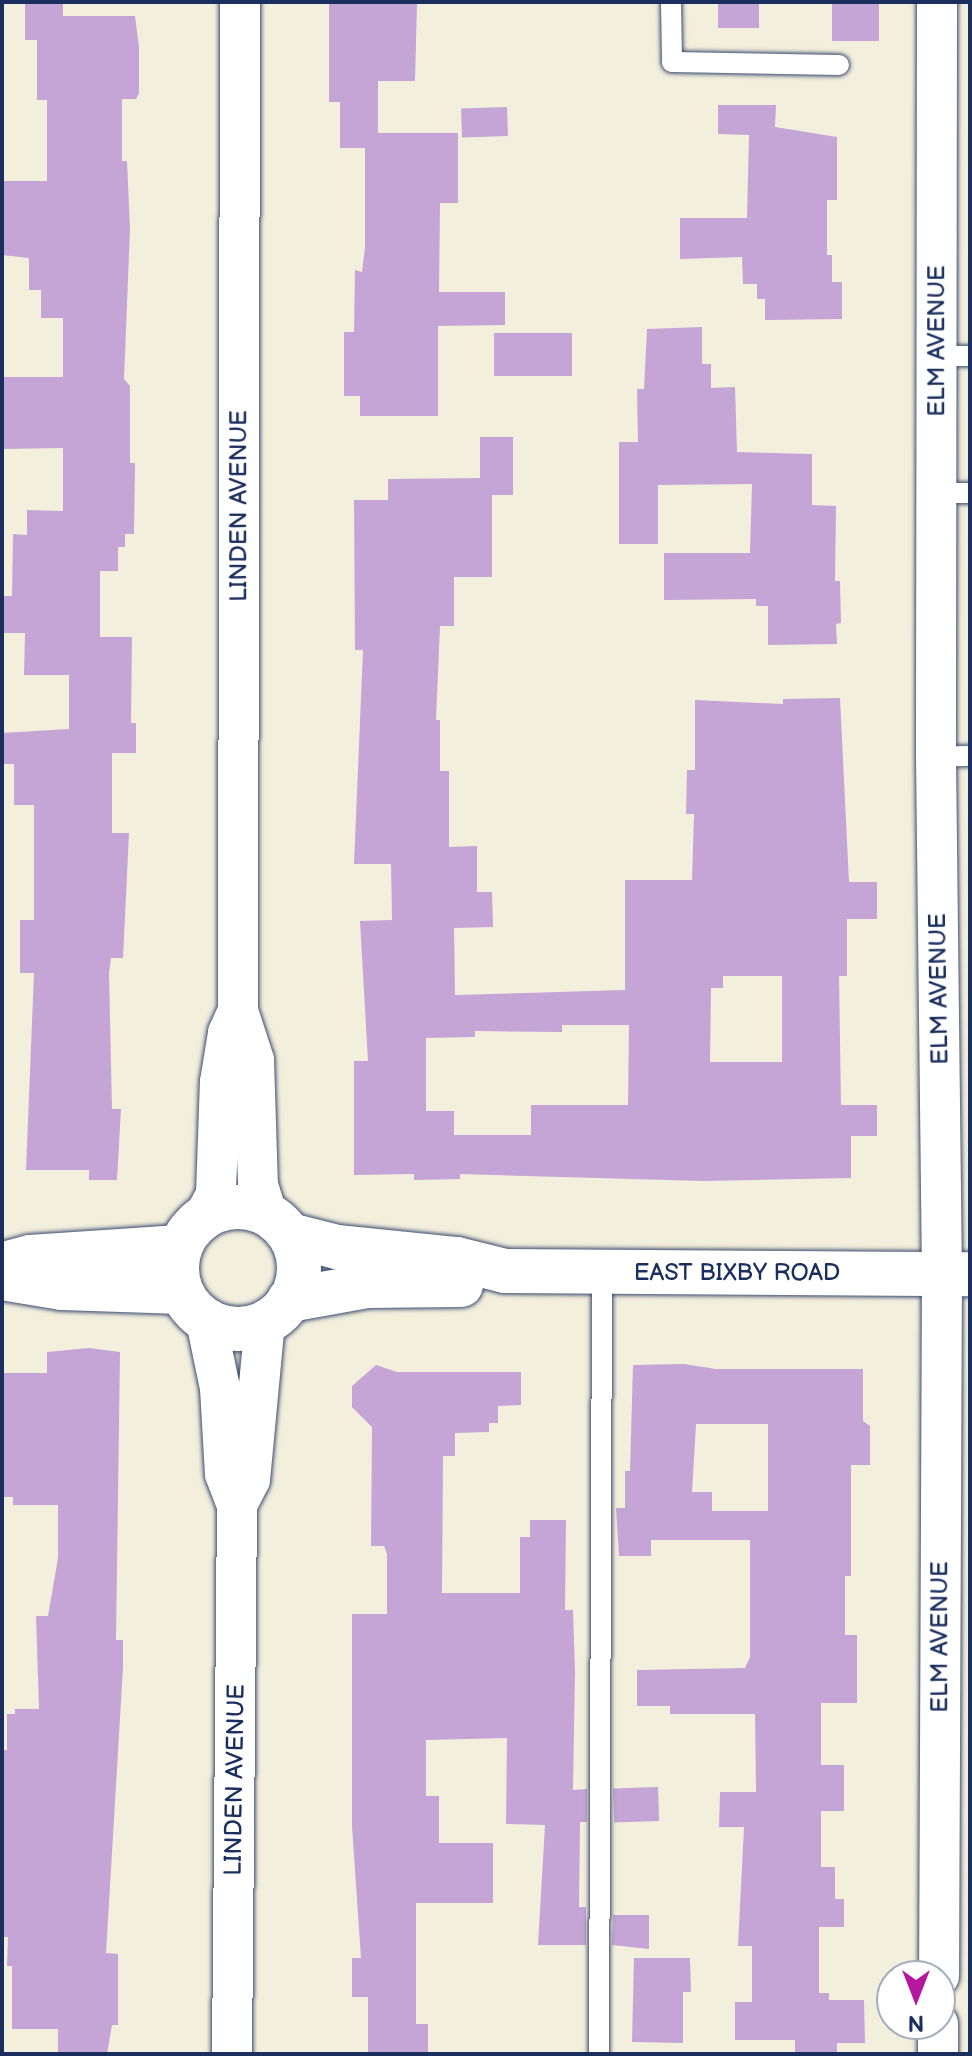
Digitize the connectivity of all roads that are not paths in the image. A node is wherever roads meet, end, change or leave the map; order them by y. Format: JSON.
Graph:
{"nodes":[{"id":1,"x":240,"y":2,"type":"edge"},
{"id":2,"x":671,"y":2,"type":"edge"},
{"id":3,"x":937,"y":2,"type":"edge"},
{"id":4,"x":839,"y":65,"type":"dead end"},
{"id":5,"x":953,"y":356,"type":"edge"},
{"id":6,"x":953,"y":493,"type":"edge"},
{"id":7,"x":953,"y":756,"type":"edge"},
{"id":8,"x":238,"y":1011,"type":"junction"},
{"id":9,"x":279,"y":1225,"type":"junction"},
{"id":10,"x":192,"y":1232,"type":"junction"},
{"id":11,"x":2,"y":1264,"type":"edge"},
{"id":12,"x":505,"y":1271,"type":"junction"},
{"id":13,"x":602,"y":1273,"type":"junction"},
{"id":14,"x":956,"y":1274,"type":"edge"},
{"id":15,"x":2,"y":1278,"type":"edge"},
{"id":16,"x":194,"y":1306,"type":"junction"},
{"id":17,"x":277,"y":1311,"type":"junction"},
{"id":18,"x":237,"y":1505,"type":"junction"},
{"id":19,"x":939,"y":1960,"type":"edge"},
{"id":20,"x":232,"y":2054,"type":"edge"},
{"id":21,"x":599,"y":2054,"type":"edge"}],
"edges":[{"from":1,"to":8,"type":"street","name":"LINDEN AVENUE"},
{"from":2,"to":4,"type":"lane"},
{"from":3,"to":5,"type":"street","name":"ELM AVENUE"},
{"from":5,"to":6,"type":"street","name":"ELM AVENUE"},
{"from":6,"to":7,"type":"street","name":"ELM AVENUE"},
{"from":7,"to":14,"type":"street","name":"ELM AVENUE"},
{"from":8,"to":9,"type":"street"},
{"from":8,"to":10,"type":"street"},
{"from":9,"to":10,"type":"street"},
{"from":9,"to":12,"type":"street","name":"EAST BIXBY ROAD"},
{"from":9,"to":17,"type":"street"},
{"from":10,"to":11,"type":"street"},
{"from":10,"to":16,"type":"street"},
{"from":12,"to":13,"type":"street","name":"EAST BIXBY ROAD"},
{"from":12,"to":17,"type":"street","name":"EAST BIXBY ROAD"},
{"from":13,"to":14,"type":"street","name":"EAST BIXBY ROAD"},
{"from":13,"to":21,"type":"lane"},
{"from":14,"to":19,"type":"street","name":"ELM AVENUE"},
{"from":15,"to":16,"type":"street"},
{"from":16,"to":17,"type":"street"},
{"from":16,"to":18,"type":"street"},
{"from":17,"to":18,"type":"street"},
{"from":18,"to":20,"type":"street","name":"LINDEN AVENUE"}]}
